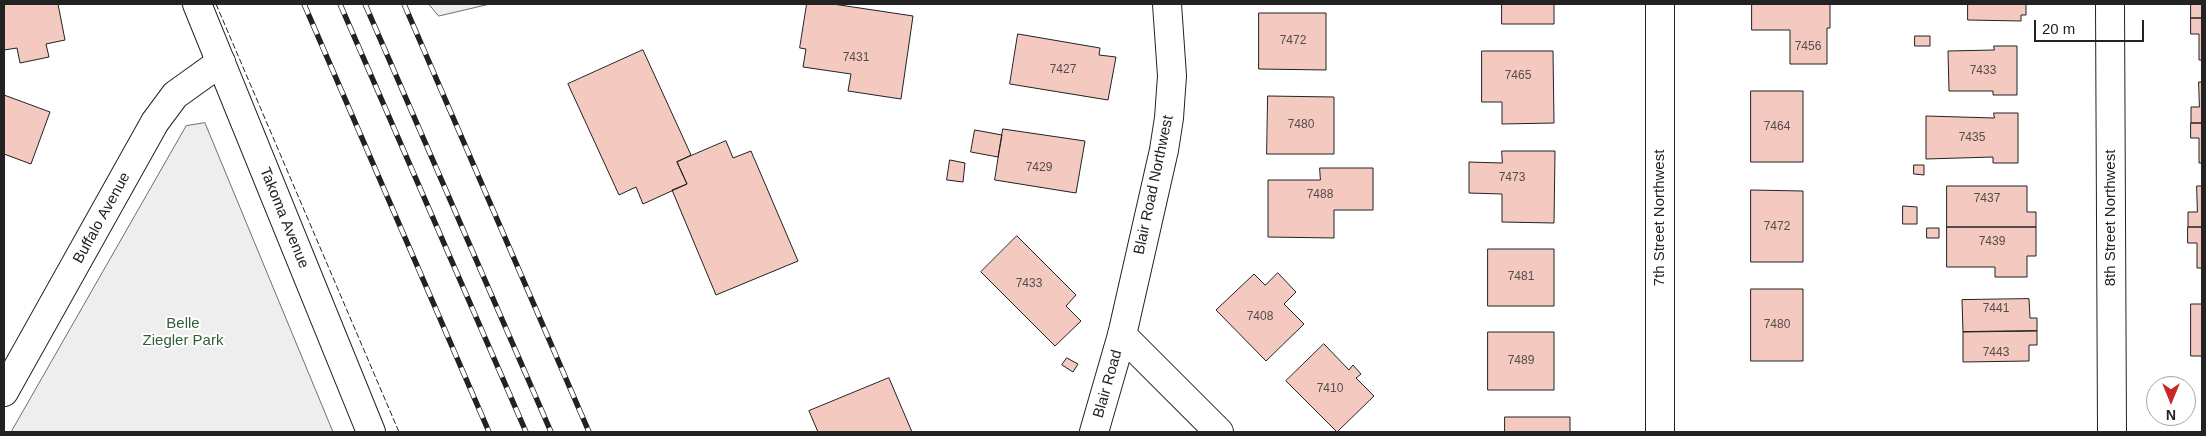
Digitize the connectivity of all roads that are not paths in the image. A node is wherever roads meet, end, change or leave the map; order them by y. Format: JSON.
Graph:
{"nodes":[{"id":1,"x":197,"y":4,"type":"edge"},
{"id":2,"x":1167,"y":4,"type":"edge"},
{"id":3,"x":1660,"y":4,"type":"edge"},
{"id":4,"x":2110,"y":4,"type":"edge"},
{"id":5,"x":220,"y":62,"type":"junction"},
{"id":6,"x":1122,"y":335,"type":"junction"},
{"id":7,"x":4,"y":392,"type":"edge"},
{"id":8,"x":370,"y":432,"type":"edge"},
{"id":9,"x":1094,"y":432,"type":"edge"},
{"id":10,"x":1219,"y":432,"type":"edge"},
{"id":11,"x":1660,"y":432,"type":"edge"},
{"id":12,"x":2112,"y":432,"type":"edge"}],
"edges":[{"from":1,"to":5,"type":"street","name":"Takoma Avenue"},
{"from":2,"to":6,"type":"street","name":"Blair Road Northwest"},
{"from":3,"to":11,"type":"street","name":"7th Street Northwest"},
{"from":4,"to":12,"type":"street","name":"8th Street Northwest"},
{"from":5,"to":7,"type":"street","name":"Buffalo Avenue"},
{"from":5,"to":8,"type":"street","name":"Takoma Avenue"},
{"from":6,"to":9,"type":"street","name":"Blair Road"},
{"from":6,"to":10,"type":"street"}]}
